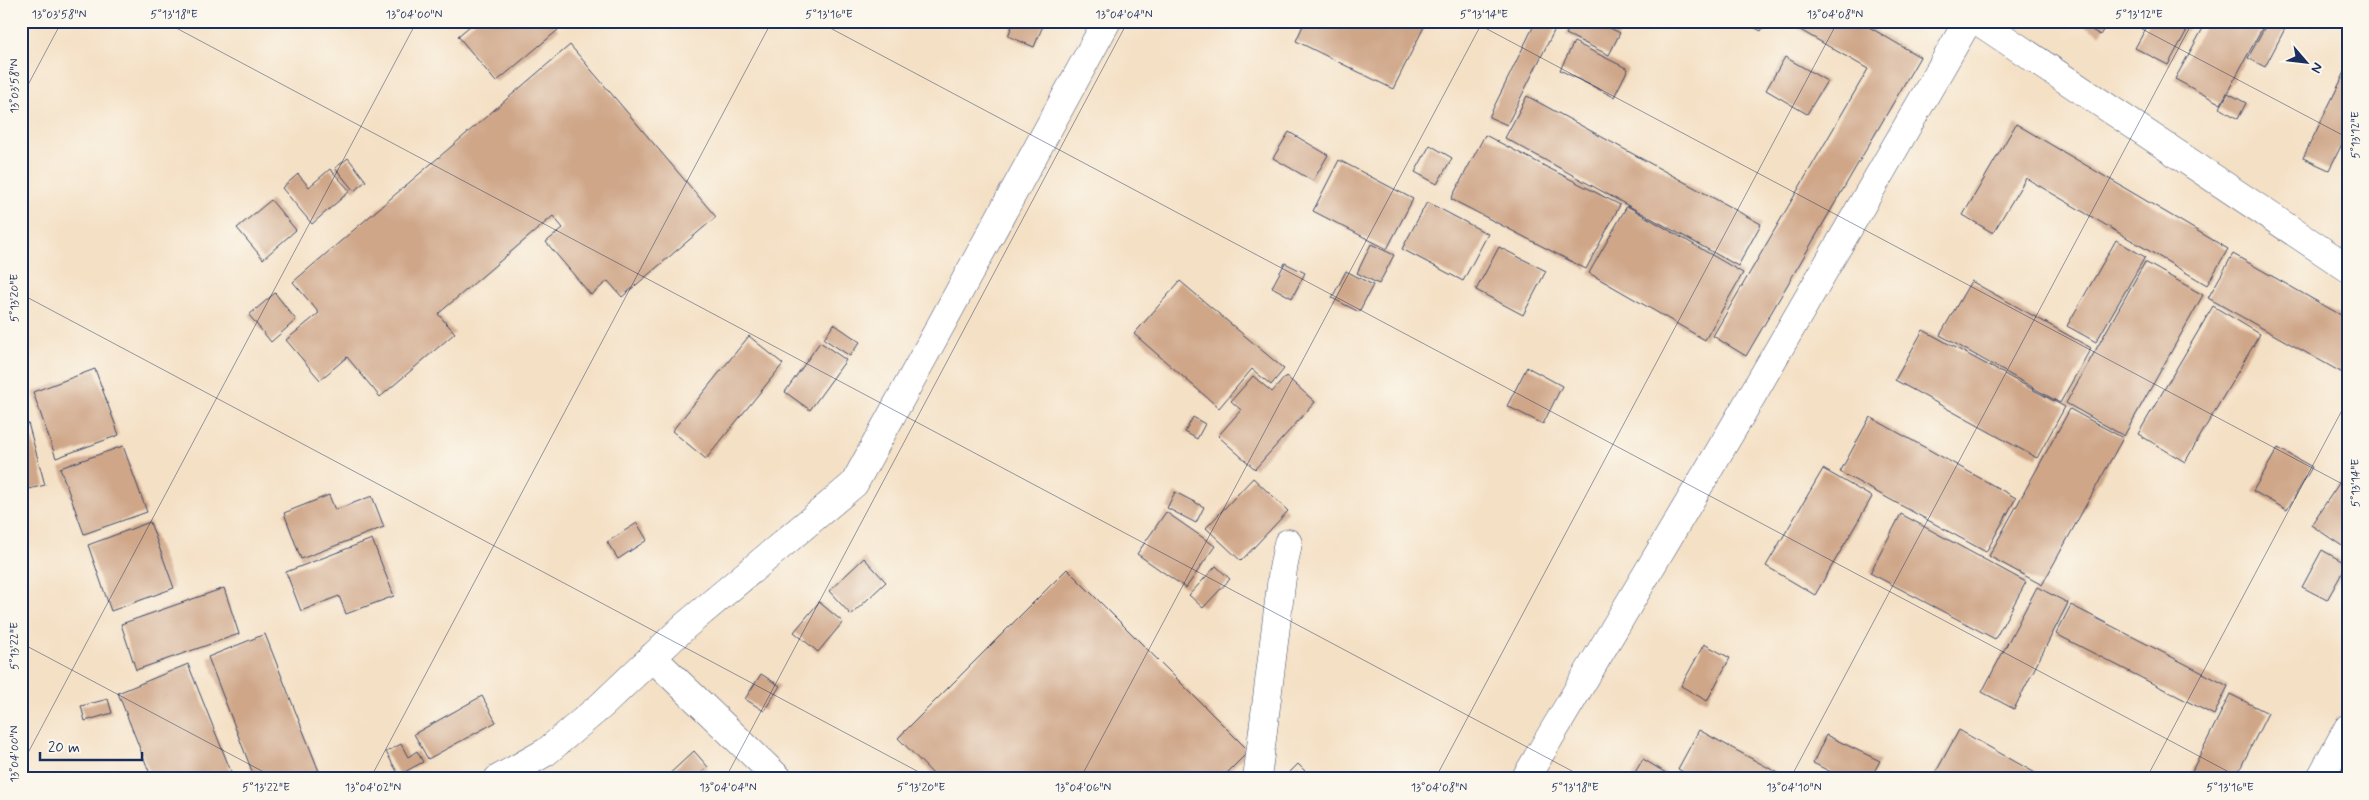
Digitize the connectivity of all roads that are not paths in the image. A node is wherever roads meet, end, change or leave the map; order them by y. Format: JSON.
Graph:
{"nodes":[{"id":1,"x":1107,"y":21,"type":"edge"},
{"id":2,"x":1968,"y":21,"type":"edge"},
{"id":3,"x":1978,"y":21,"type":"edge"},
{"id":4,"x":2348,"y":268,"type":"edge"},
{"id":5,"x":1288,"y":543,"type":"dead end"},
{"id":6,"x":652,"y":657,"type":"junction"},
{"id":7,"x":2348,"y":728,"type":"edge"},
{"id":8,"x":498,"y":779,"type":"edge"},
{"id":9,"x":779,"y":779,"type":"edge"},
{"id":10,"x":1257,"y":779,"type":"edge"},
{"id":11,"x":1525,"y":779,"type":"edge"},
{"id":12,"x":2320,"y":779,"type":"edge"}],
"edges":[{"from":1,"to":6,"type":"street"},
{"from":2,"to":11,"type":"street"},
{"from":3,"to":4,"type":"street"},
{"from":5,"to":10,"type":"street"},
{"from":6,"to":8,"type":"street"},
{"from":6,"to":9,"type":"street"},
{"from":7,"to":12,"type":"street"}]}
